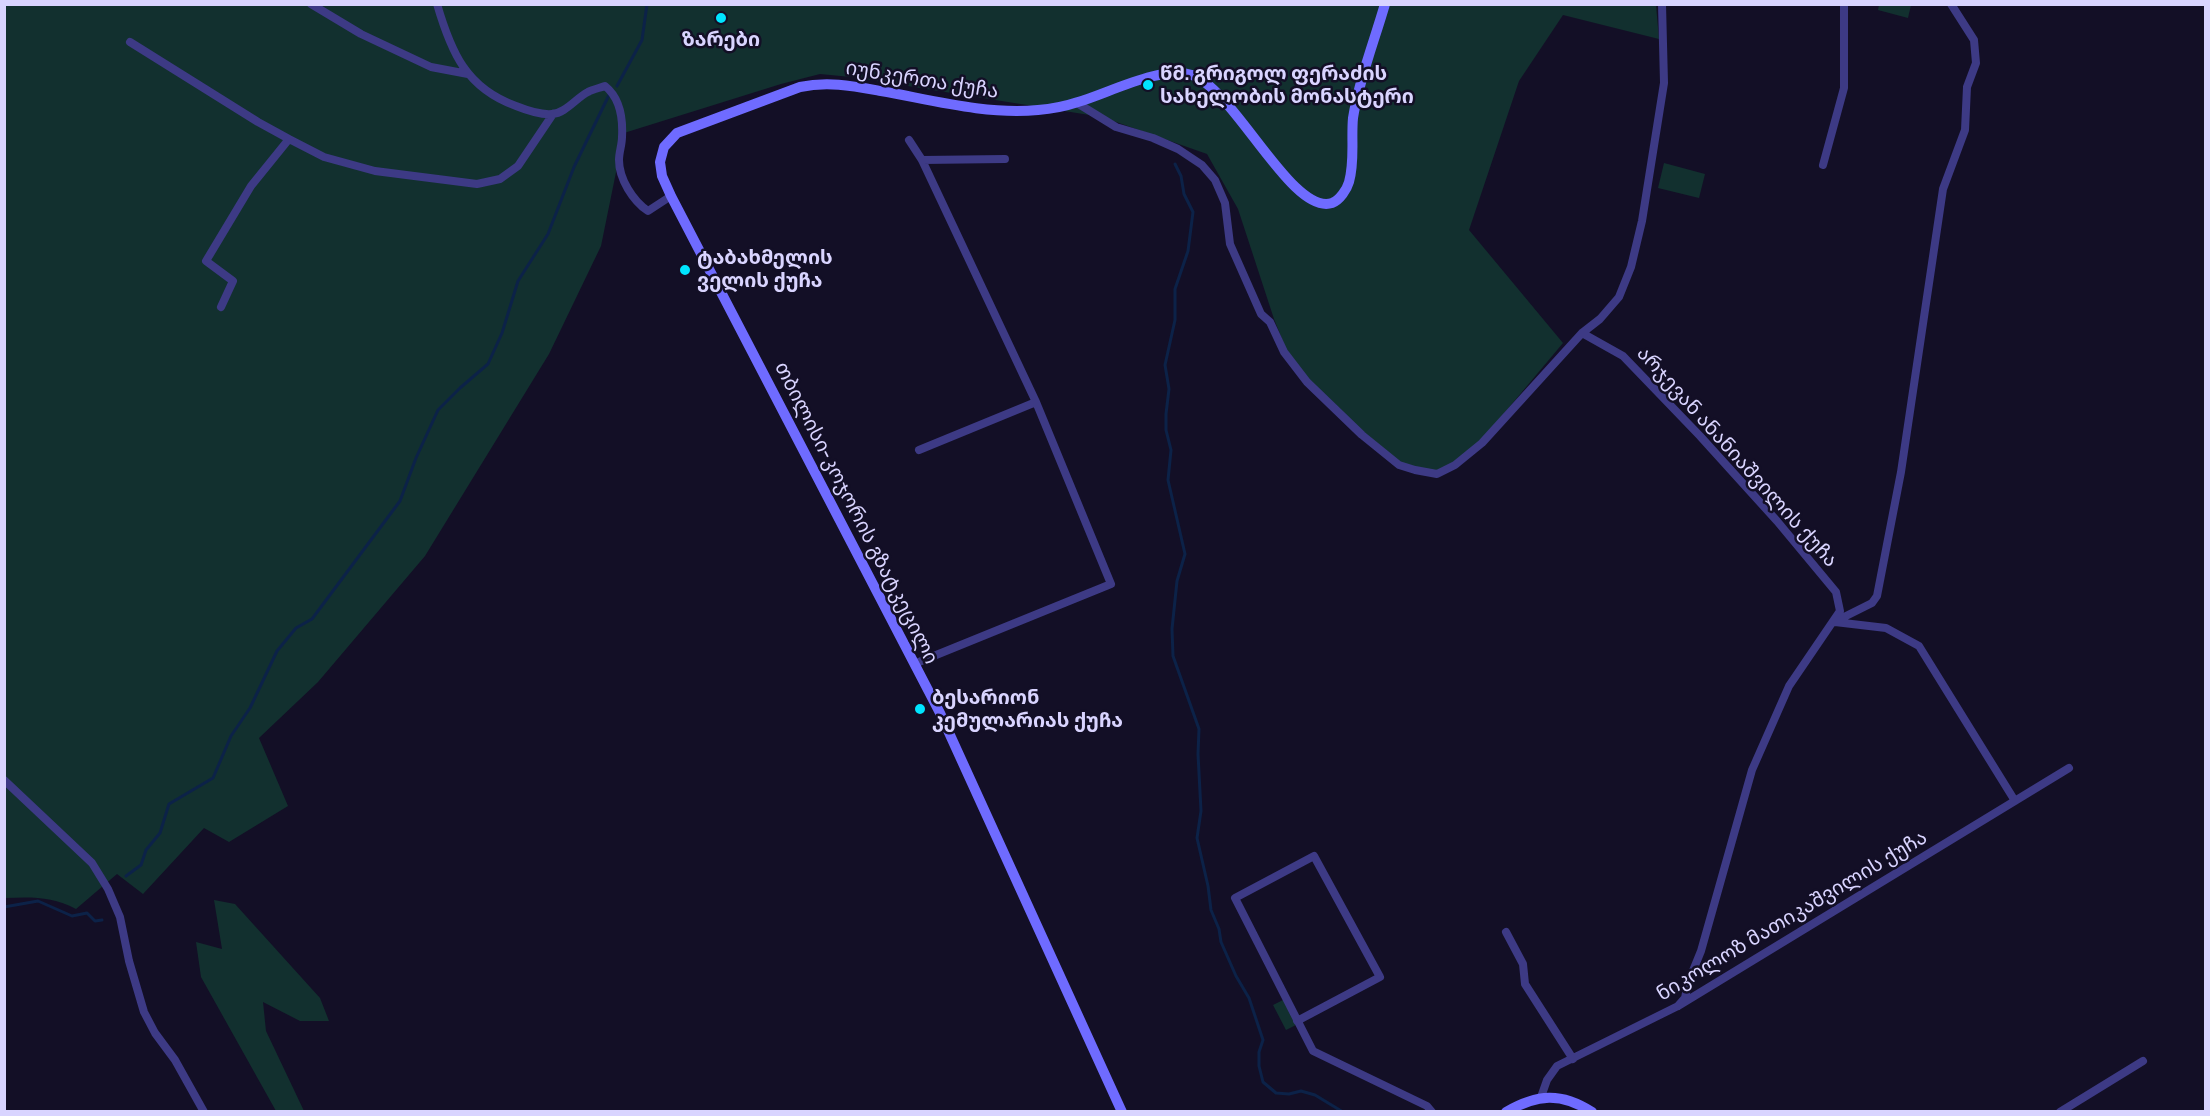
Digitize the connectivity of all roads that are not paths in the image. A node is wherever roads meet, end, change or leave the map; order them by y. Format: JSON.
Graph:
{"nodes":[{"id":1,"x":311,"y":4,"type":"edge"},
{"id":2,"x":437,"y":4,"type":"edge"},
{"id":3,"x":1385,"y":4,"type":"edge"},
{"id":4,"x":1662,"y":4,"type":"edge"},
{"id":5,"x":1844,"y":4,"type":"edge"},
{"id":6,"x":1951,"y":4,"type":"edge"},
{"id":7,"x":130,"y":42,"type":"dead end"},
{"id":8,"x":468,"y":74,"type":"junction"},
{"id":9,"x":1077,"y":103,"type":"junction"},
{"id":10,"x":552,"y":114,"type":"junction"},
{"id":11,"x":289,"y":138,"type":"junction"},
{"id":12,"x":909,"y":140,"type":"dead end"},
{"id":13,"x":1005,"y":159,"type":"dead end"},
{"id":14,"x":922,"y":160,"type":"junction"},
{"id":15,"x":1823,"y":165,"type":"dead end"},
{"id":16,"x":671,"y":196,"type":"junction"},
{"id":17,"x":221,"y":307,"type":"dead end"},
{"id":18,"x":1582,"y":333,"type":"junction"},
{"id":19,"x":1036,"y":402,"type":"junction"},
{"id":20,"x":919,"y":450,"type":"dead end"},
{"id":21,"x":1834,"y":622,"type":"junction"},
{"id":22,"x":914,"y":664,"type":"junction"},
{"id":23,"x":2069,"y":768,"type":"dead end"},
{"id":24,"x":4,"y":780,"type":"edge"},
{"id":25,"x":2015,"y":801,"type":"junction"},
{"id":26,"x":1506,"y":932,"type":"dead end"},
{"id":27,"x":1678,"y":1006,"type":"junction"},
{"id":28,"x":1297,"y":1021,"type":"junction"},
{"id":29,"x":1573,"y":1059,"type":"junction"},
{"id":30,"x":2143,"y":1061,"type":"dead end"},
{"id":31,"x":1541,"y":1097,"type":"junction"},
{"id":32,"x":204,"y":1112,"type":"edge"},
{"id":33,"x":1122,"y":1112,"type":"edge"},
{"id":34,"x":1432,"y":1112,"type":"edge"},
{"id":35,"x":1506,"y":1112,"type":"edge"},
{"id":36,"x":1592,"y":1112,"type":"edge"},
{"id":37,"x":2060,"y":1112,"type":"edge"}],
"edges":[{"from":1,"to":8,"type":"street"},
{"from":2,"to":8,"type":"street"},
{"from":3,"to":9,"type":"main road","name":"იუნკერთა ქუჩა"},
{"from":4,"to":18,"type":"street"},
{"from":5,"to":15,"type":"street"},
{"from":6,"to":21,"type":"street"},
{"from":7,"to":11,"type":"street"},
{"from":8,"to":10,"type":"street"},
{"from":9,"to":16,"type":"main road","name":"იუნკერთა ქუჩა"},
{"from":9,"to":18,"type":"street"},
{"from":10,"to":11,"type":"street"},
{"from":10,"to":16,"type":"street"},
{"from":11,"to":17,"type":"street"},
{"from":12,"to":14,"type":"street"},
{"from":13,"to":14,"type":"street"},
{"from":14,"to":19,"type":"street"},
{"from":16,"to":22,"type":"main road","name":"თბილისი-კოჯორის გზატკეცილი"},
{"from":18,"to":21,"type":"street","name":"არჯევან ანანიაშვილის ქუჩა"},
{"from":19,"to":20,"type":"street"},
{"from":19,"to":22,"type":"street"},
{"from":21,"to":25,"type":"street"},
{"from":21,"to":27,"type":"street"},
{"from":22,"to":33,"type":"main road","name":"თბილისი-კოჯორის გზატკეცილი"},
{"from":23,"to":25,"type":"street","name":"ნიკოლოზ მათიკაშვილის ქუჩა"},
{"from":24,"to":32,"type":"street"},
{"from":25,"to":27,"type":"street","name":"ნიკოლოზ მათიკაშვილის ქუჩა"},
{"from":26,"to":29,"type":"street"},
{"from":27,"to":29,"type":"street","name":"ნიკოლოზ მათიკაშვილის ქუჩა"},
{"from":28,"to":28,"type":"street"},
{"from":28,"to":34,"type":"street"},
{"from":29,"to":31,"type":"street","name":"ნიკოლოზ მათიკაშვილის ქუჩა"},
{"from":30,"to":37,"type":"street"},
{"from":31,"to":35,"type":"main road"},
{"from":31,"to":36,"type":"main road"}]}
